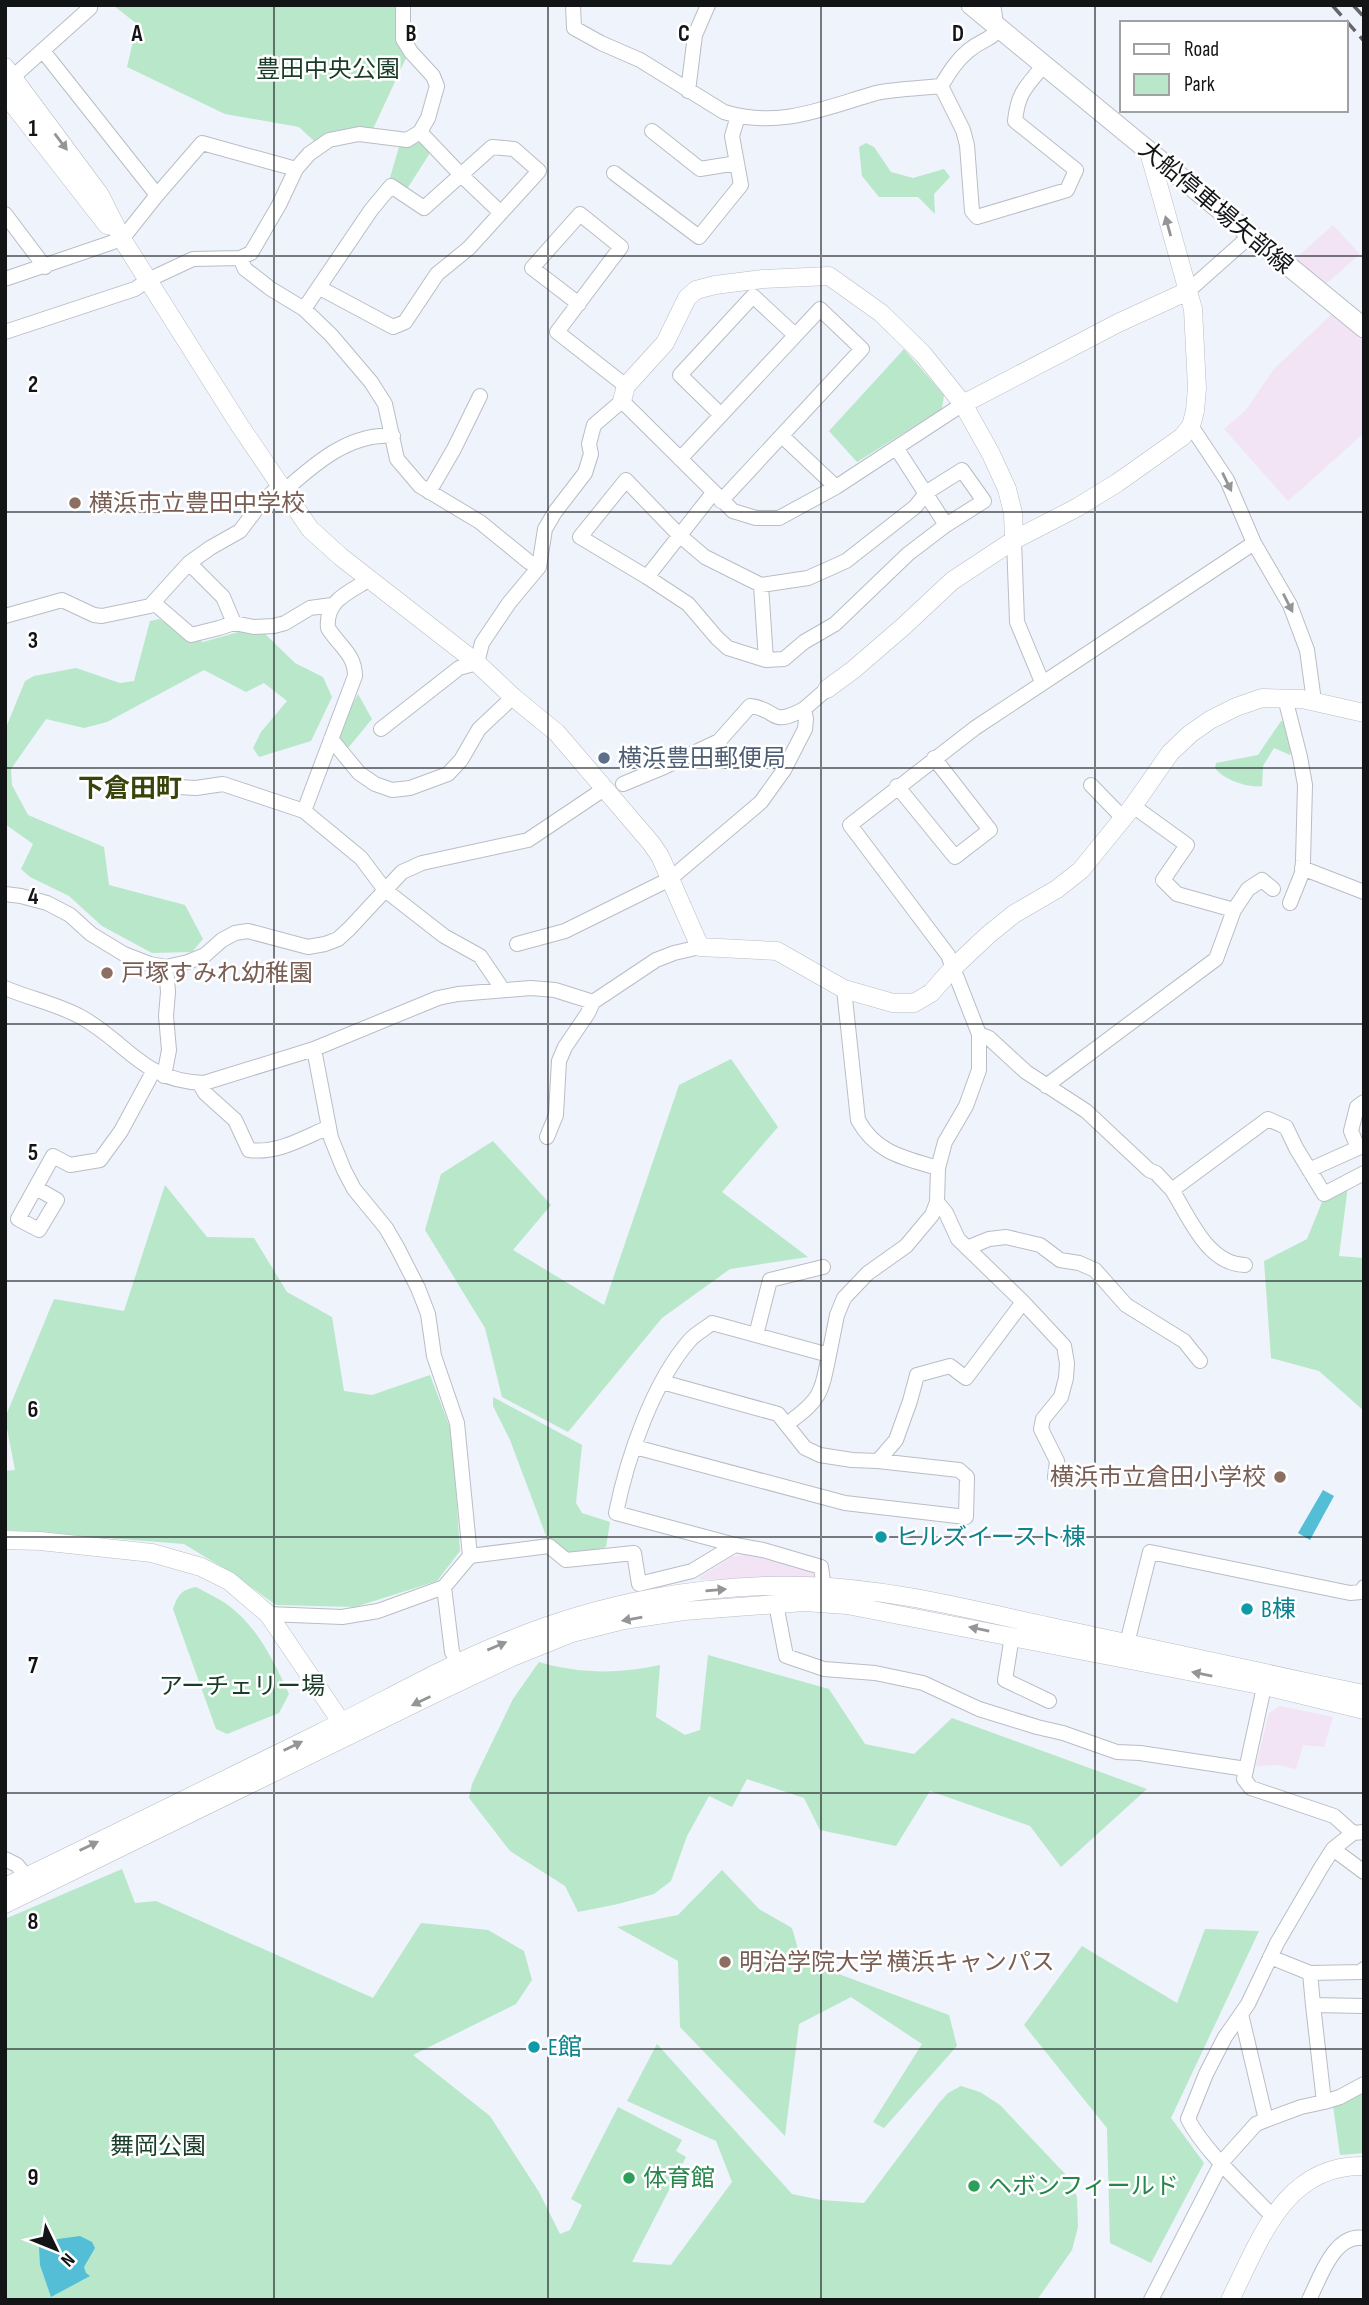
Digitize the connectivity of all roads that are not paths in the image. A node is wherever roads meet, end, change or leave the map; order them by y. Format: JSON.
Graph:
{"nodes":[{"id":1,"x":89,"y":5,"type":"edge"},
{"id":2,"x":403,"y":5,"type":"edge"},
{"id":3,"x":573,"y":5,"type":"edge"},
{"id":4,"x":708,"y":5,"type":"edge"},
{"id":5,"x":971,"y":5,"type":"edge"},
{"id":6,"x":993,"y":5,"type":"edge"},
{"id":7,"x":997,"y":28,"type":"junction"},
{"id":8,"x":43,"y":51,"type":"junction"},
{"id":9,"x":1044,"y":65,"type":"junction"},
{"id":10,"x":8,"y":76,"type":"edge"},
{"id":11,"x":941,"y":86,"type":"junction"},
{"id":12,"x":688,"y":91,"type":"junction"},
{"id":13,"x":5,"y":94,"type":"edge"},
{"id":14,"x":738,"y":116,"type":"junction"},
{"id":15,"x":652,"y":131,"type":"dead end"},
{"id":16,"x":420,"y":132,"type":"junction"},
{"id":17,"x":1149,"y":152,"type":"junction"},
{"id":18,"x":737,"y":163,"type":"junction"},
{"id":19,"x":296,"y":169,"type":"junction"},
{"id":20,"x":614,"y":173,"type":"dead end"},
{"id":21,"x":460,"y":174,"type":"junction"},
{"id":22,"x":158,"y":195,"type":"junction"},
{"id":23,"x":501,"y":213,"type":"junction"},
{"id":24,"x":5,"y":214,"type":"edge"},
{"id":25,"x":1250,"y":236,"type":"junction"},
{"id":26,"x":122,"y":239,"type":"junction"},
{"id":27,"x":240,"y":258,"type":"junction"},
{"id":28,"x":45,"y":267,"type":"junction"},
{"id":29,"x":5,"y":279,"type":"edge"},
{"id":30,"x":148,"y":280,"type":"junction"},
{"id":31,"x":320,"y":288,"type":"junction"},
{"id":32,"x":1188,"y":291,"type":"junction"},
{"id":33,"x":579,"y":303,"type":"junction"},
{"id":34,"x":304,"y":309,"type":"junction"},
{"id":35,"x":1364,"y":328,"type":"edge"},
{"id":36,"x":5,"y":332,"type":"edge"},
{"id":37,"x":795,"y":335,"type":"junction"},
{"id":38,"x":624,"y":393,"type":"junction"},
{"id":39,"x":480,"y":396,"type":"dead end"},
{"id":40,"x":963,"y":404,"type":"junction"},
{"id":41,"x":721,"y":415,"type":"junction"},
{"id":42,"x":1191,"y":426,"type":"junction"},
{"id":43,"x":393,"y":436,"type":"junction"},
{"id":44,"x":782,"y":436,"type":"junction"},
{"id":45,"x":897,"y":449,"type":"junction"},
{"id":46,"x":680,"y":459,"type":"junction"},
{"id":47,"x":836,"y":487,"type":"junction"},
{"id":48,"x":281,"y":489,"type":"junction"},
{"id":49,"x":429,"y":492,"type":"junction"},
{"id":50,"x":926,"y":492,"type":"junction"},
{"id":51,"x":717,"y":497,"type":"junction"},
{"id":52,"x":946,"y":525,"type":"junction"},
{"id":53,"x":679,"y":534,"type":"junction"},
{"id":54,"x":1014,"y":540,"type":"junction"},
{"id":55,"x":1254,"y":543,"type":"junction"},
{"id":56,"x":189,"y":563,"type":"junction"},
{"id":57,"x":540,"y":567,"type":"junction"},
{"id":58,"x":647,"y":576,"type":"junction"},
{"id":59,"x":370,"y":579,"type":"junction"},
{"id":60,"x":761,"y":585,"type":"junction"},
{"id":61,"x":154,"y":603,"type":"junction"},
{"id":62,"x":332,"y":604,"type":"junction"},
{"id":63,"x":5,"y":616,"type":"edge"},
{"id":64,"x":234,"y":623,"type":"junction"},
{"id":65,"x":766,"y":660,"type":"junction"},
{"id":66,"x":477,"y":663,"type":"junction"},
{"id":67,"x":1042,"y":682,"type":"junction"},
{"id":68,"x":827,"y":689,"type":"joint"},
{"id":69,"x":513,"y":697,"type":"junction"},
{"id":70,"x":1285,"y":698,"type":"junction"},
{"id":71,"x":1314,"y":701,"type":"junction"},
{"id":72,"x":804,"y":709,"type":"junction"},
{"id":73,"x":1364,"y":713,"type":"edge"},
{"id":74,"x":381,"y":729,"type":"dead end"},
{"id":75,"x":331,"y":739,"type":"junction"},
{"id":76,"x":934,"y":758,"type":"junction"},
{"id":77,"x":623,"y":784,"type":"dead end"},
{"id":78,"x":1091,"y":785,"type":"dead end"},
{"id":79,"x":160,"y":786,"type":"dead end"},
{"id":80,"x":897,"y":786,"type":"junction"},
{"id":81,"x":604,"y":789,"type":"junction"},
{"id":82,"x":304,"y":811,"type":"junction"},
{"id":83,"x":1128,"y":812,"type":"junction"},
{"id":84,"x":1302,"y":868,"type":"junction"},
{"id":85,"x":670,"y":880,"type":"junction"},
{"id":86,"x":1273,"y":889,"type":"dead end"},
{"id":87,"x":385,"y":890,"type":"junction"},
{"id":88,"x":1364,"y":892,"type":"edge"},
{"id":89,"x":5,"y":894,"type":"edge"},
{"id":90,"x":1290,"y":903,"type":"dead end"},
{"id":91,"x":1234,"y":910,"type":"junction"},
{"id":92,"x":517,"y":944,"type":"dead end"},
{"id":93,"x":700,"y":947,"type":"junction"},
{"id":94,"x":166,"y":967,"type":"junction"},
{"id":95,"x":953,"y":968,"type":"junction"},
{"id":96,"x":5,"y":988,"type":"edge"},
{"id":97,"x":844,"y":989,"type":"junction"},
{"id":98,"x":503,"y":990,"type":"junction"},
{"id":99,"x":593,"y":1002,"type":"junction"},
{"id":100,"x":979,"y":1034,"type":"junction"},
{"id":101,"x":314,"y":1049,"type":"junction"},
{"id":102,"x":159,"y":1074,"type":"junction"},
{"id":103,"x":199,"y":1083,"type":"junction"},
{"id":104,"x":1046,"y":1086,"type":"junction"},
{"id":105,"x":1364,"y":1102,"type":"edge"},
{"id":106,"x":329,"y":1126,"type":"junction"},
{"id":107,"x":547,"y":1137,"type":"dead end"},
{"id":108,"x":938,"y":1168,"type":"junction"},
{"id":109,"x":1309,"y":1170,"type":"junction"},
{"id":110,"x":1364,"y":1173,"type":"edge"},
{"id":111,"x":36,"y":1188,"type":"dead end"},
{"id":112,"x":1172,"y":1190,"type":"junction"},
{"id":113,"x":937,"y":1202,"type":"junction"},
{"id":114,"x":967,"y":1248,"type":"junction"},
{"id":115,"x":1245,"y":1265,"type":"dead end"},
{"id":116,"x":823,"y":1267,"type":"dead end"},
{"id":117,"x":1023,"y":1302,"type":"junction"},
{"id":118,"x":756,"y":1335,"type":"junction"},
{"id":119,"x":829,"y":1355,"type":"junction"},
{"id":120,"x":1200,"y":1360,"type":"dead end"},
{"id":121,"x":662,"y":1382,"type":"junction"},
{"id":122,"x":787,"y":1424,"type":"junction"},
{"id":123,"x":635,"y":1447,"type":"junction"},
{"id":124,"x":878,"y":1461,"type":"junction"},
{"id":125,"x":1055,"y":1477,"type":"dead end"},
{"id":126,"x":5,"y":1541,"type":"edge"},
{"id":127,"x":735,"y":1545,"type":"junction"},
{"id":128,"x":470,"y":1556,"type":"junction"},
{"id":129,"x":444,"y":1587,"type":"junction"},
{"id":130,"x":1364,"y":1587,"type":"edge"},
{"id":131,"x":826,"y":1595,"type":"junction"},
{"id":132,"x":776,"y":1604,"type":"junction"},
{"id":133,"x":268,"y":1614,"type":"junction"},
{"id":134,"x":1012,"y":1636,"type":"junction"},
{"id":135,"x":1125,"y":1652,"type":"junction"},
{"id":136,"x":458,"y":1663,"type":"junction"},
{"id":137,"x":1266,"y":1680,"type":"junction"},
{"id":138,"x":1364,"y":1694,"type":"edge"},
{"id":139,"x":1049,"y":1701,"type":"dead end"},
{"id":140,"x":1364,"y":1710,"type":"edge"},
{"id":141,"x":346,"y":1729,"type":"junction"},
{"id":142,"x":1246,"y":1769,"type":"junction"},
{"id":143,"x":1358,"y":1832,"type":"edge"},
{"id":144,"x":1334,"y":1849,"type":"junction"},
{"id":145,"x":5,"y":1859,"type":"edge"},
{"id":146,"x":1364,"y":1872,"type":"edge"},
{"id":147,"x":32,"y":1883,"type":"junction"},
{"id":148,"x":5,"y":1887,"type":"edge"},
{"id":149,"x":5,"y":1904,"type":"edge"},
{"id":150,"x":1270,"y":1958,"type":"junction"},
{"id":151,"x":1364,"y":1969,"type":"edge"},
{"id":152,"x":1310,"y":1973,"type":"junction"},
{"id":153,"x":1313,"y":2005,"type":"junction"},
{"id":154,"x":1364,"y":2006,"type":"edge"},
{"id":155,"x":1241,"y":2014,"type":"junction"},
{"id":156,"x":1364,"y":2084,"type":"edge"},
{"id":157,"x":1324,"y":2102,"type":"junction"},
{"id":158,"x":1266,"y":2120,"type":"junction"},
{"id":159,"x":1222,"y":2162,"type":"junction"},
{"id":160,"x":1364,"y":2166,"type":"edge"},
{"id":161,"x":1273,"y":2217,"type":"junction"},
{"id":162,"x":1364,"y":2238,"type":"edge"},
{"id":163,"x":1151,"y":2300,"type":"edge"},
{"id":164,"x":1230,"y":2300,"type":"edge"},
{"id":165,"x":1309,"y":2300,"type":"edge"}],
"edges":[{"from":1,"to":8,"type":"street"},
{"from":2,"to":16,"type":"street"},
{"from":3,"to":12,"type":"street"},
{"from":4,"to":12,"type":"street"},
{"from":5,"to":7,"type":"main road","name":"大船停車場矢部線"},
{"from":6,"to":7,"type":"street"},
{"from":7,"to":9,"type":"main road","name":"大船停車場矢部線"},
{"from":7,"to":11,"type":"street"},
{"from":8,"to":10,"type":"street"},
{"from":8,"to":22,"type":"street"},
{"from":9,"to":11,"type":"street"},
{"from":9,"to":17,"type":"main road","name":"大船停車場矢部線"},
{"from":10,"to":26,"type":"street","one_way":true},
{"from":11,"to":14,"type":"street"},
{"from":12,"to":14,"type":"street"},
{"from":13,"to":26,"type":"street"},
{"from":14,"to":18,"type":"street"},
{"from":15,"to":18,"type":"street"},
{"from":16,"to":19,"type":"street"},
{"from":16,"to":21,"type":"street"},
{"from":17,"to":25,"type":"main road","name":"大船停車場矢部線"},
{"from":32,"to":17,"type":"street","one_way":true},
{"from":18,"to":20,"type":"street"},
{"from":19,"to":22,"type":"street"},
{"from":19,"to":27,"type":"street"},
{"from":21,"to":23,"type":"street"},
{"from":21,"to":23,"type":"street"},
{"from":21,"to":31,"type":"street"},
{"from":22,"to":26,"type":"street"},
{"from":23,"to":31,"type":"street"},
{"from":24,"to":28,"type":"street"},
{"from":25,"to":32,"type":"street"},
{"from":25,"to":35,"type":"main road","name":"大船停車場矢部線"},
{"from":26,"to":28,"type":"street"},
{"from":26,"to":30,"type":"street"},
{"from":27,"to":30,"type":"street"},
{"from":27,"to":34,"type":"street"},
{"from":28,"to":29,"type":"street"},
{"from":30,"to":36,"type":"street"},
{"from":30,"to":48,"type":"street"},
{"from":31,"to":34,"type":"street"},
{"from":32,"to":40,"type":"street"},
{"from":32,"to":42,"type":"street"},
{"from":33,"to":33,"type":"street"},
{"from":33,"to":38,"type":"street"},
{"from":34,"to":43,"type":"street"},
{"from":37,"to":41,"type":"street"},
{"from":37,"to":41,"type":"street"},
{"from":37,"to":44,"type":"street"},
{"from":38,"to":40,"type":"street"},
{"from":38,"to":46,"type":"street"},
{"from":38,"to":57,"type":"street"},
{"from":39,"to":49,"type":"street"},
{"from":40,"to":45,"type":"street"},
{"from":40,"to":54,"type":"street"},
{"from":41,"to":46,"type":"street"},
{"from":42,"to":54,"type":"street"},
{"from":42,"to":55,"type":"street","one_way":true},
{"from":43,"to":48,"type":"street"},
{"from":43,"to":49,"type":"street"},
{"from":44,"to":47,"type":"street"},
{"from":44,"to":51,"type":"street"},
{"from":45,"to":47,"type":"street"},
{"from":45,"to":50,"type":"street"},
{"from":46,"to":51,"type":"street"},
{"from":47,"to":51,"type":"street"},
{"from":48,"to":56,"type":"street"},
{"from":48,"to":59,"type":"street"},
{"from":49,"to":57,"type":"street"},
{"from":50,"to":52,"type":"street"},
{"from":50,"to":52,"type":"street"},
{"from":50,"to":60,"type":"street"},
{"from":51,"to":53,"type":"street"},
{"from":52,"to":65,"type":"street"},
{"from":53,"to":58,"type":"street"},
{"from":53,"to":58,"type":"street"},
{"from":53,"to":60,"type":"street"},
{"from":54,"to":67,"type":"street"},
{"from":54,"to":68,"type":"street"},
{"from":55,"to":67,"type":"street"},
{"from":55,"to":71,"type":"street","one_way":true},
{"from":56,"to":61,"type":"street"},
{"from":56,"to":64,"type":"street"},
{"from":57,"to":66,"type":"street"},
{"from":58,"to":65,"type":"street"},
{"from":59,"to":62,"type":"street"},
{"from":59,"to":66,"type":"street"},
{"from":60,"to":65,"type":"street"},
{"from":61,"to":63,"type":"street"},
{"from":61,"to":64,"type":"street"},
{"from":62,"to":64,"type":"street"},
{"from":62,"to":75,"type":"street"},
{"from":66,"to":69,"type":"street"},
{"from":66,"to":74,"type":"street"},
{"from":67,"to":76,"type":"street"},
{"from":68,"to":72,"type":"street"},
{"from":69,"to":75,"type":"street"},
{"from":69,"to":81,"type":"street"},
{"from":70,"to":71,"type":"street"},
{"from":70,"to":83,"type":"street"},
{"from":70,"to":84,"type":"street"},
{"from":71,"to":73,"type":"street"},
{"from":72,"to":77,"type":"street"},
{"from":72,"to":85,"type":"street"},
{"from":75,"to":82,"type":"street"},
{"from":76,"to":80,"type":"street"},
{"from":76,"to":80,"type":"street"},
{"from":78,"to":83,"type":"street"},
{"from":79,"to":82,"type":"street"},
{"from":80,"to":95,"type":"street"},
{"from":81,"to":85,"type":"street"},
{"from":81,"to":87,"type":"street"},
{"from":82,"to":87,"type":"street"},
{"from":83,"to":91,"type":"street"},
{"from":83,"to":95,"type":"street"},
{"from":84,"to":88,"type":"street"},
{"from":84,"to":90,"type":"street"},
{"from":85,"to":92,"type":"street"},
{"from":85,"to":93,"type":"street"},
{"from":86,"to":91,"type":"street"},
{"from":87,"to":94,"type":"street"},
{"from":87,"to":98,"type":"street"},
{"from":89,"to":94,"type":"street"},
{"from":91,"to":104,"type":"street"},
{"from":93,"to":97,"type":"street"},
{"from":93,"to":99,"type":"street"},
{"from":94,"to":102,"type":"street"},
{"from":95,"to":97,"type":"street"},
{"from":95,"to":100,"type":"street"},
{"from":96,"to":102,"type":"street"},
{"from":97,"to":108,"type":"street"},
{"from":98,"to":99,"type":"street"},
{"from":98,"to":101,"type":"street"},
{"from":99,"to":107,"type":"street"},
{"from":100,"to":104,"type":"street"},
{"from":100,"to":108,"type":"street"},
{"from":101,"to":103,"type":"street"},
{"from":101,"to":106,"type":"street"},
{"from":102,"to":103,"type":"street"},
{"from":102,"to":111,"type":"street"},
{"from":103,"to":106,"type":"street"},
{"from":104,"to":112,"type":"street"},
{"from":105,"to":109,"type":"street"},
{"from":106,"to":128,"type":"street"},
{"from":108,"to":113,"type":"street"},
{"from":109,"to":110,"type":"street"},
{"from":109,"to":112,"type":"street"},
{"from":112,"to":115,"type":"street"},
{"from":113,"to":114,"type":"street"},
{"from":113,"to":119,"type":"street"},
{"from":114,"to":117,"type":"street"},
{"from":114,"to":120,"type":"street"},
{"from":116,"to":118,"type":"street"},
{"from":117,"to":124,"type":"street"},
{"from":117,"to":125,"type":"street"},
{"from":118,"to":119,"type":"street"},
{"from":118,"to":121,"type":"street"},
{"from":119,"to":122,"type":"street"},
{"from":121,"to":122,"type":"street"},
{"from":121,"to":123,"type":"street"},
{"from":122,"to":124,"type":"street"},
{"from":123,"to":124,"type":"street"},
{"from":123,"to":127,"type":"street"},
{"from":126,"to":133,"type":"street"},
{"from":127,"to":128,"type":"street"},
{"from":127,"to":131,"type":"street"},
{"from":128,"to":129,"type":"street"},
{"from":129,"to":133,"type":"street"},
{"from":129,"to":136,"type":"street"},
{"from":130,"to":135,"type":"street"},
{"from":131,"to":132,"type":"street"},
{"from":134,"to":131,"type":"street","one_way":true},
{"from":131,"to":135,"type":"street"},
{"from":136,"to":131,"type":"street","one_way":true},
{"from":132,"to":141,"type":"street","one_way":true},
{"from":132,"to":142,"type":"street"},
{"from":133,"to":141,"type":"street"},
{"from":134,"to":135,"type":"street"},
{"from":134,"to":139,"type":"street"},
{"from":135,"to":137,"type":"street"},
{"from":136,"to":141,"type":"street"},
{"from":137,"to":138,"type":"street"},
{"from":137,"to":140,"type":"street"},
{"from":137,"to":142,"type":"street"},
{"from":141,"to":147,"type":"street"},
{"from":142,"to":143,"type":"street"},
{"from":143,"to":144,"type":"street"},
{"from":144,"to":146,"type":"street"},
{"from":144,"to":150,"type":"street"},
{"from":145,"to":147,"type":"street"},
{"from":147,"to":148,"type":"street"},
{"from":147,"to":149,"type":"street"},
{"from":150,"to":152,"type":"street"},
{"from":150,"to":155,"type":"street"},
{"from":151,"to":152,"type":"street"},
{"from":152,"to":153,"type":"street"},
{"from":153,"to":154,"type":"street"},
{"from":153,"to":157,"type":"street"},
{"from":155,"to":158,"type":"street"},
{"from":155,"to":159,"type":"street"},
{"from":156,"to":157,"type":"street"},
{"from":157,"to":158,"type":"street"},
{"from":158,"to":159,"type":"street"},
{"from":159,"to":161,"type":"street"},
{"from":159,"to":163,"type":"street"},
{"from":160,"to":161,"type":"street"},
{"from":161,"to":164,"type":"street"},
{"from":162,"to":165,"type":"street"}]}
